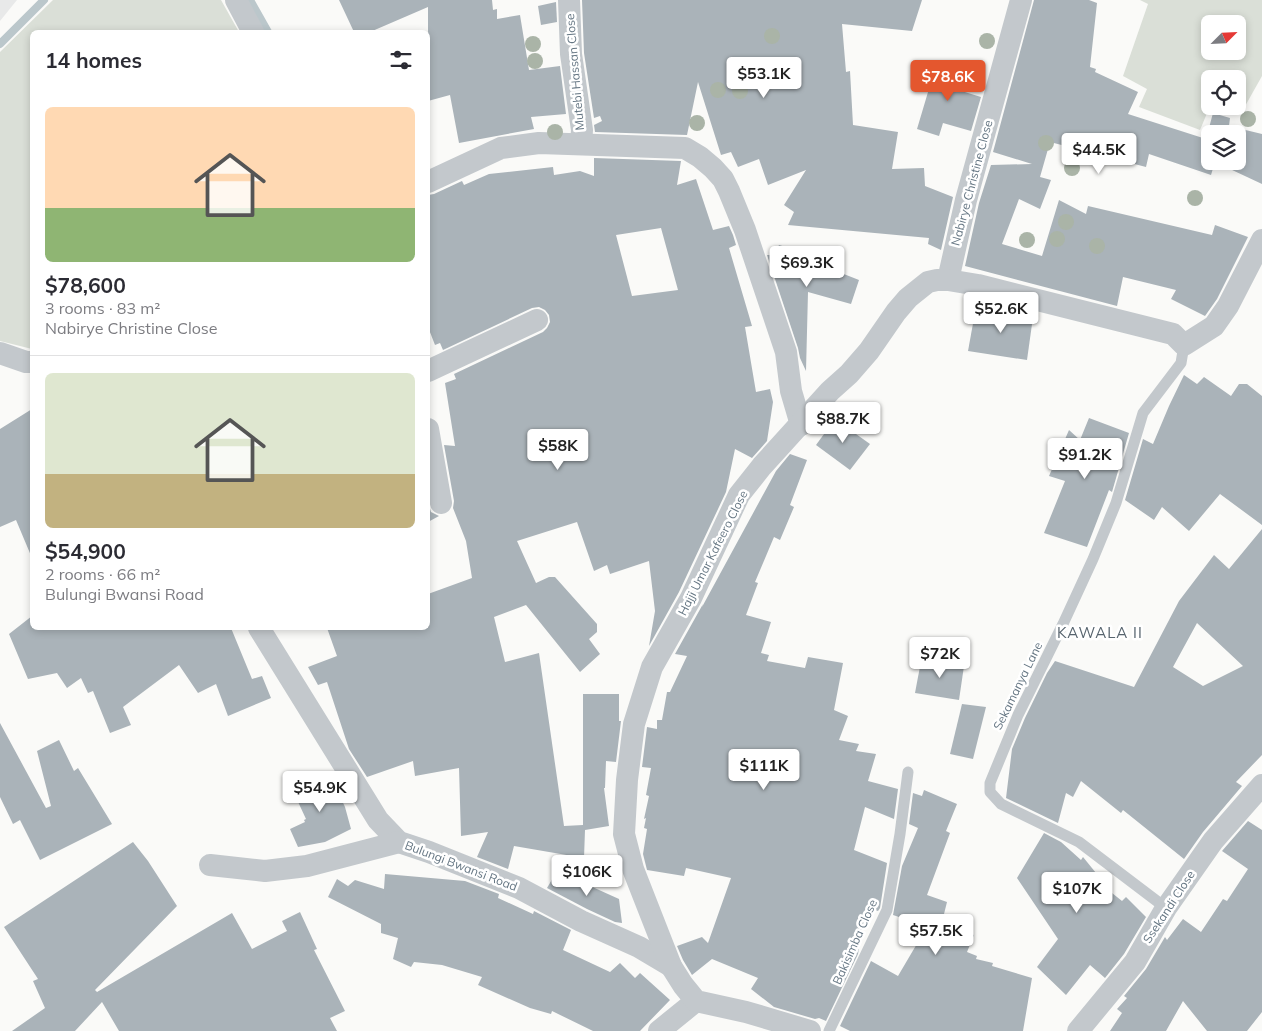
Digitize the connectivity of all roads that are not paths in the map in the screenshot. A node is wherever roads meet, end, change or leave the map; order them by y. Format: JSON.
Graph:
{"nodes":[{"id":1,"x":236,"y":0,"type":"edge"},
{"id":2,"x":569,"y":0,"type":"edge"},
{"id":3,"x":1021,"y":0,"type":"edge"},
{"id":4,"x":252,"y":30,"type":"edge"},
{"id":5,"x":581,"y":144,"type":"junction"},
{"id":6,"x":430,"y":181,"type":"edge"},
{"id":7,"x":1262,"y":240,"type":"edge"},
{"id":8,"x":948,"y":280,"type":"junction"},
{"id":9,"x":537,"y":320,"type":"dead end"},
{"id":10,"x":1184,"y":345,"type":"junction"},
{"id":11,"x":0,"y":353,"type":"edge"},
{"id":12,"x":30,"y":362,"type":"edge"},
{"id":13,"x":430,"y":371,"type":"edge"},
{"id":14,"x":800,"y":425,"type":"junction"},
{"id":15,"x":430,"y":440,"type":"edge"},
{"id":16,"x":441,"y":503,"type":"dead end"},
{"id":17,"x":260,"y":630,"type":"edge"},
{"id":18,"x":908,"y":772,"type":"dead end"},
{"id":19,"x":1262,"y":784,"type":"edge"},
{"id":20,"x":398,"y":842,"type":"junction"},
{"id":21,"x":210,"y":865,"type":"dead end"},
{"id":22,"x":1166,"y":908,"type":"junction"},
{"id":23,"x":671,"y":966,"type":"junction"},
{"id":24,"x":696,"y":1001,"type":"junction"},
{"id":25,"x":659,"y":1031,"type":"edge"},
{"id":26,"x":810,"y":1031,"type":"edge"},
{"id":27,"x":829,"y":1031,"type":"edge"},
{"id":28,"x":1078,"y":1031,"type":"edge"}],
"edges":[{"from":1,"to":4,"type":"street"},
{"from":2,"to":5,"type":"street","name":"Mutebi Hassan Close"},
{"from":3,"to":8,"type":"street","name":"Nabirye Christine Close"},
{"from":5,"to":6,"type":"street"},
{"from":5,"to":14,"type":"street"},
{"from":7,"to":10,"type":"street"},
{"from":8,"to":10,"type":"street","name":"Hajji Umar Kafeero Close"},
{"from":8,"to":14,"type":"street","name":"Hajji Umar Kafeero Close"},
{"from":9,"to":13,"type":"street"},
{"from":10,"to":22,"type":"lane","name":"Sekamanya Lane"},
{"from":11,"to":12,"type":"street"},
{"from":14,"to":23,"type":"street","name":"Hajji Umar Kafeero Close"},
{"from":15,"to":16,"type":"street"},
{"from":17,"to":20,"type":"street","name":"Bulungi Bwansi Road"},
{"from":18,"to":27,"type":"lane","name":"Bakisimba Close"},
{"from":19,"to":22,"type":"street","name":"Ssekandi Close"},
{"from":20,"to":21,"type":"street"},
{"from":20,"to":23,"type":"street","name":"Bulungi Bwansi Road"},
{"from":22,"to":28,"type":"street","name":"Ssekandi Close"},
{"from":23,"to":24,"type":"street","name":"Hajji Umar Kafeero Close"},
{"from":24,"to":25,"type":"street"},
{"from":24,"to":26,"type":"street"}]}
